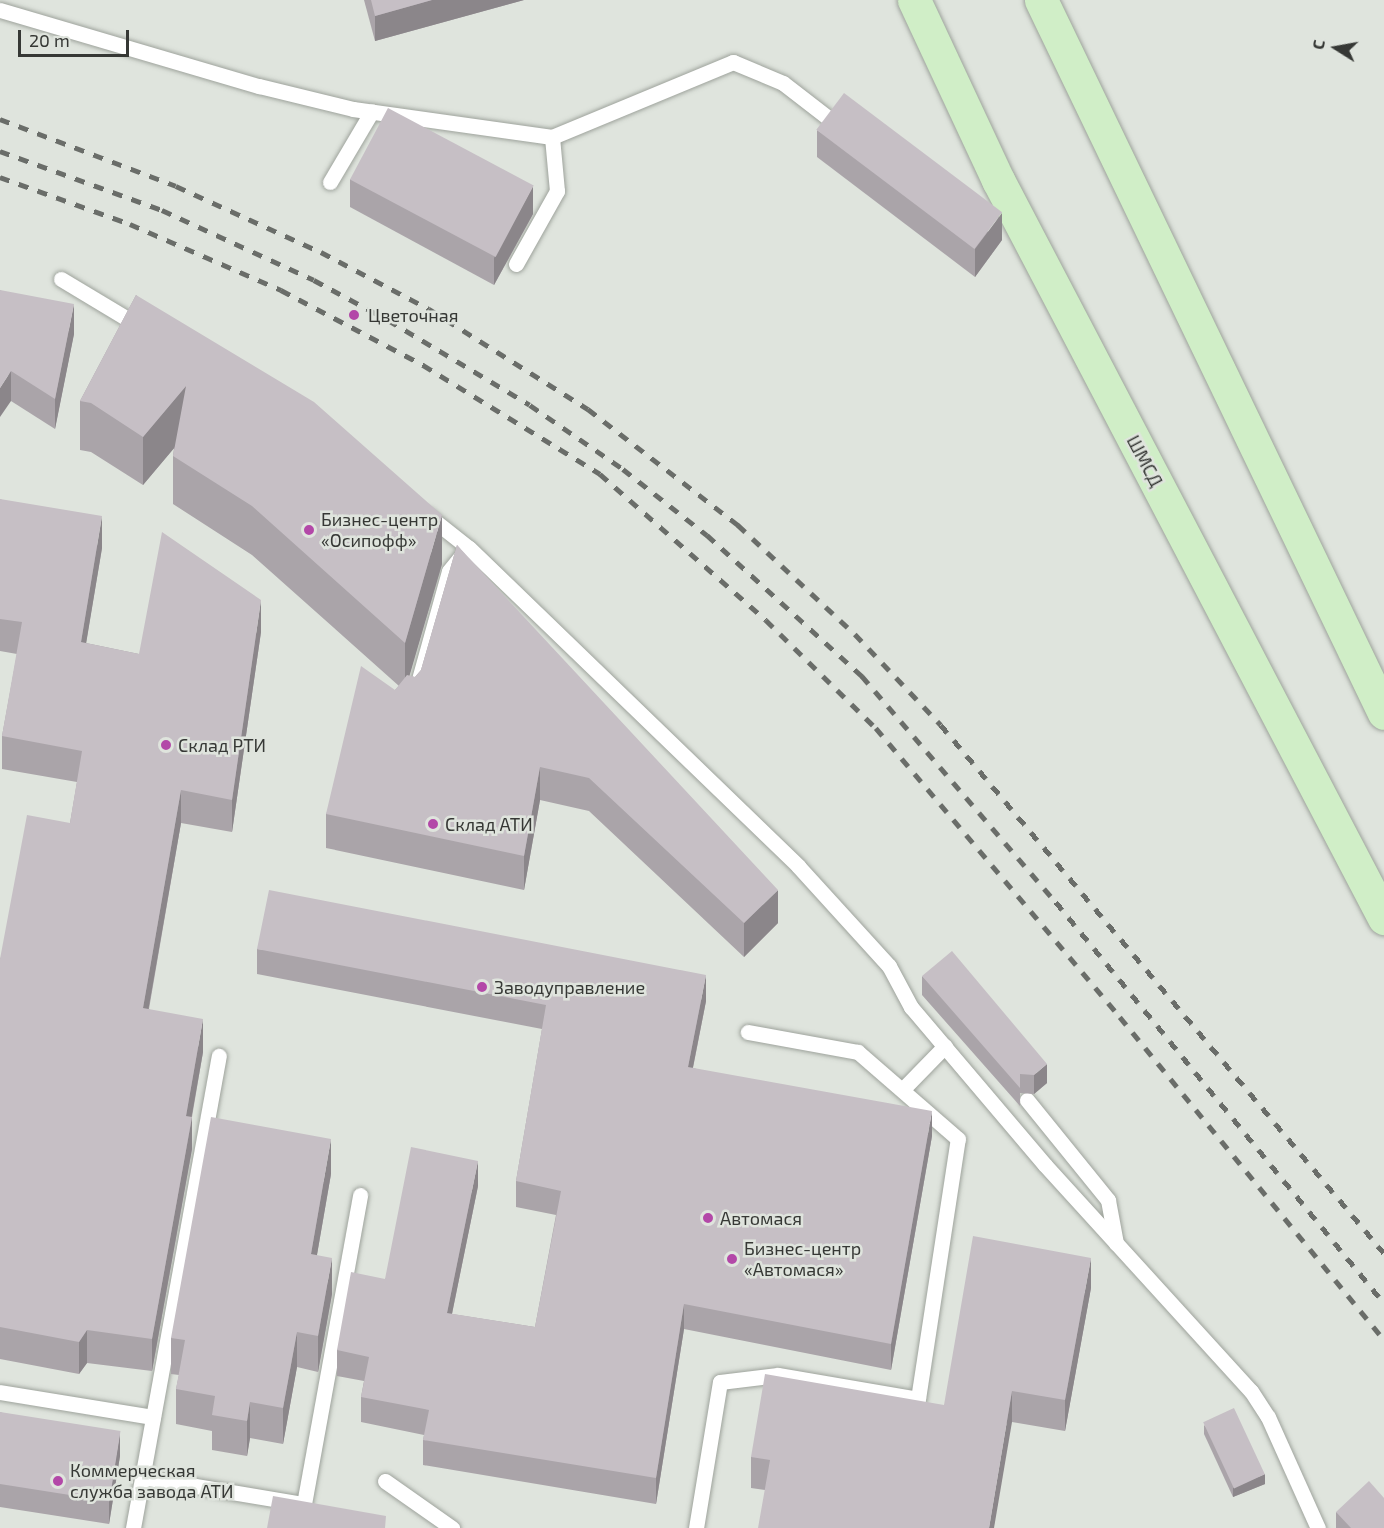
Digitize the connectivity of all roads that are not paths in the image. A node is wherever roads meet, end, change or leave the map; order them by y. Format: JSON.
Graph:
{"nodes":[{"id":1,"x":914,"y":0,"type":"edge"},
{"id":2,"x":1041,"y":0,"type":"edge"},
{"id":3,"x":0,"y":10,"type":"edge"},
{"id":4,"x":372,"y":111,"type":"junction"},
{"id":5,"x":827,"y":117,"type":"edge"},
{"id":6,"x":552,"y":137,"type":"junction"},
{"id":7,"x":330,"y":182,"type":"dead end"},
{"id":8,"x":516,"y":264,"type":"dead end"},
{"id":9,"x":61,"y":279,"type":"dead end"},
{"id":10,"x":158,"y":337,"type":"edge"},
{"id":11,"x":415,"y":505,"type":"edge"},
{"id":12,"x":469,"y":548,"type":"junction"},
{"id":13,"x":412,"y":701,"type":"edge"},
{"id":14,"x":1384,"y":714,"type":"edge"},
{"id":15,"x":1384,"y":918,"type":"edge"},
{"id":16,"x":748,"y":1032,"type":"dead end"},
{"id":17,"x":945,"y":1046,"type":"junction"},
{"id":18,"x":219,"y":1056,"type":"dead end"},
{"id":19,"x":903,"y":1089,"type":"junction"},
{"id":20,"x":1027,"y":1100,"type":"dead end"},
{"id":21,"x":360,"y":1195,"type":"dead end"},
{"id":22,"x":1116,"y":1243,"type":"junction"},
{"id":23,"x":0,"y":1392,"type":"edge"},
{"id":24,"x":153,"y":1417,"type":"junction"},
{"id":25,"x":142,"y":1477,"type":"junction"},
{"id":26,"x":386,"y":1481,"type":"dead end"},
{"id":27,"x":133,"y":1528,"type":"edge"},
{"id":28,"x":452,"y":1528,"type":"edge"},
{"id":29,"x":696,"y":1528,"type":"edge"},
{"id":30,"x":1318,"y":1528,"type":"edge"}],
"edges":[{"from":1,"to":15,"type":"main road","name":"ШМСД"},
{"from":2,"to":14,"type":"main road"},
{"from":3,"to":4,"type":"lane"},
{"from":4,"to":6,"type":"lane"},
{"from":4,"to":7,"type":"lane"},
{"from":5,"to":6,"type":"lane"},
{"from":6,"to":8,"type":"lane"},
{"from":9,"to":10,"type":"lane"},
{"from":11,"to":12,"type":"lane"},
{"from":12,"to":13,"type":"lane"},
{"from":12,"to":17,"type":"lane"},
{"from":16,"to":19,"type":"lane"},
{"from":17,"to":19,"type":"lane"},
{"from":17,"to":22,"type":"lane"},
{"from":18,"to":24,"type":"lane"},
{"from":19,"to":29,"type":"lane"},
{"from":20,"to":22,"type":"lane"},
{"from":21,"to":25,"type":"lane"},
{"from":22,"to":30,"type":"lane"},
{"from":23,"to":24,"type":"lane"},
{"from":24,"to":25,"type":"lane"},
{"from":25,"to":27,"type":"lane"},
{"from":26,"to":28,"type":"lane"}]}
